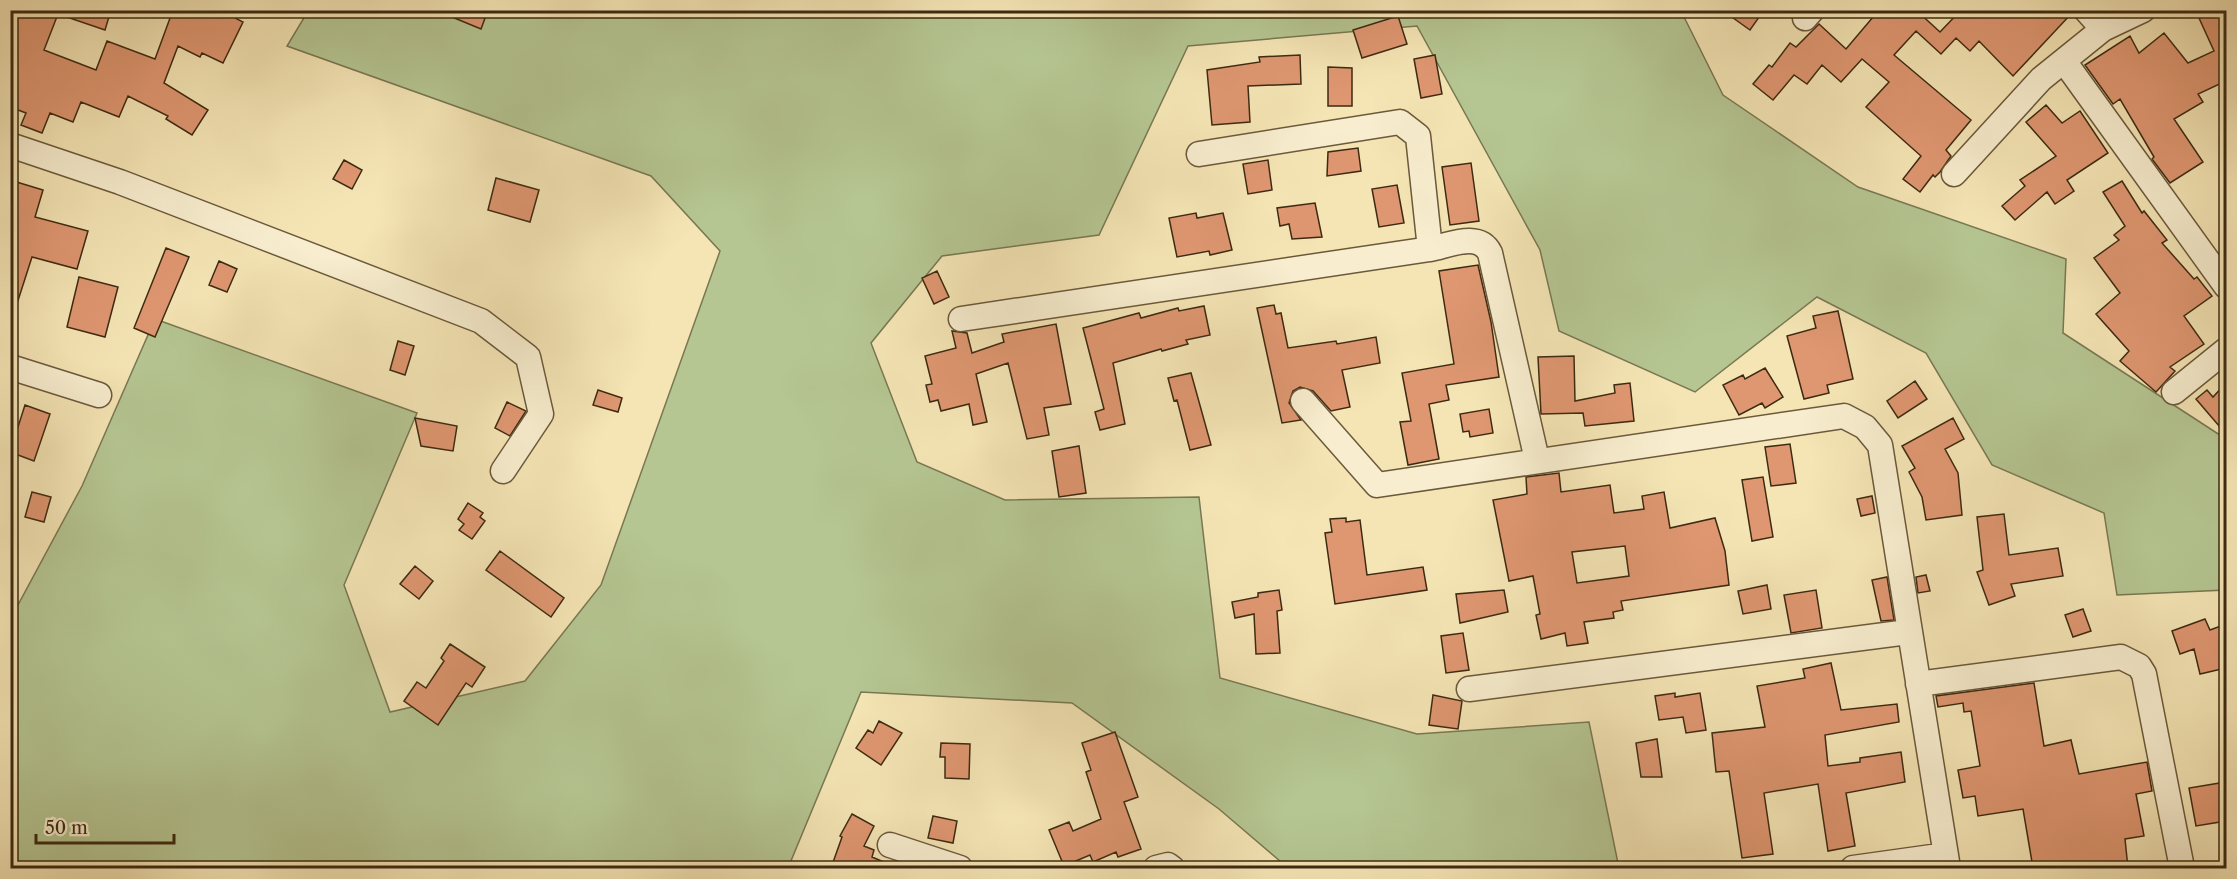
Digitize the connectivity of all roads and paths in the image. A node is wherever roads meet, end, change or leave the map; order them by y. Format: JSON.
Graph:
{"nodes":[{"id":1,"x":2086,"y":10,"type":"edge"},
{"id":2,"x":2143,"y":10,"type":"edge"},
{"id":3,"x":2103,"y":29,"type":"junction"},
{"id":4,"x":2064,"y":61,"type":"junction"},
{"id":5,"x":10,"y":145,"type":"edge"},
{"id":6,"x":1199,"y":154,"type":"dead end"},
{"id":7,"x":1954,"y":174,"type":"dead end"},
{"id":8,"x":1430,"y":249,"type":"junction"},
{"id":9,"x":2226,"y":286,"type":"edge"},
{"id":10,"x":961,"y":319,"type":"dead end"},
{"id":11,"x":2226,"y":350,"type":"edge"},
{"id":12,"x":10,"y":368,"type":"edge"},
{"id":13,"x":2174,"y":392,"type":"dead end"},
{"id":14,"x":99,"y":395,"type":"dead end"},
{"id":15,"x":1303,"y":401,"type":"dead end"},
{"id":16,"x":1537,"y":460,"type":"junction"},
{"id":17,"x":503,"y":471,"type":"dead end"},
{"id":18,"x":1908,"y":632,"type":"junction"},
{"id":19,"x":1918,"y":684,"type":"junction"},
{"id":20,"x":1469,"y":689,"type":"dead end"},
{"id":21,"x":890,"y":845,"type":"dead end"},
{"id":22,"x":1947,"y":862,"type":"edge"},
{"id":23,"x":960,"y":868,"type":"edge"},
{"id":24,"x":1156,"y":868,"type":"edge"},
{"id":25,"x":1172,"y":868,"type":"edge"},
{"id":26,"x":1853,"y":868,"type":"edge"},
{"id":27,"x":2182,"y":868,"type":"edge"}],
"edges":[{"from":1,"to":3,"type":"street"},
{"from":2,"to":3,"type":"street"},
{"from":3,"to":4,"type":"street"},
{"from":4,"to":7,"type":"street"},
{"from":4,"to":9,"type":"street"},
{"from":5,"to":17,"type":"street"},
{"from":6,"to":8,"type":"street"},
{"from":8,"to":10,"type":"street"},
{"from":8,"to":16,"type":"street"},
{"from":11,"to":13,"type":"street"},
{"from":12,"to":14,"type":"street"},
{"from":15,"to":16,"type":"street"},
{"from":16,"to":18,"type":"street"},
{"from":18,"to":19,"type":"street"},
{"from":18,"to":20,"type":"street"},
{"from":19,"to":22,"type":"street"},
{"from":19,"to":27,"type":"street"},
{"from":21,"to":23,"type":"street"},
{"from":22,"to":26,"type":"street"},
{"from":24,"to":25,"type":"street"}]}
